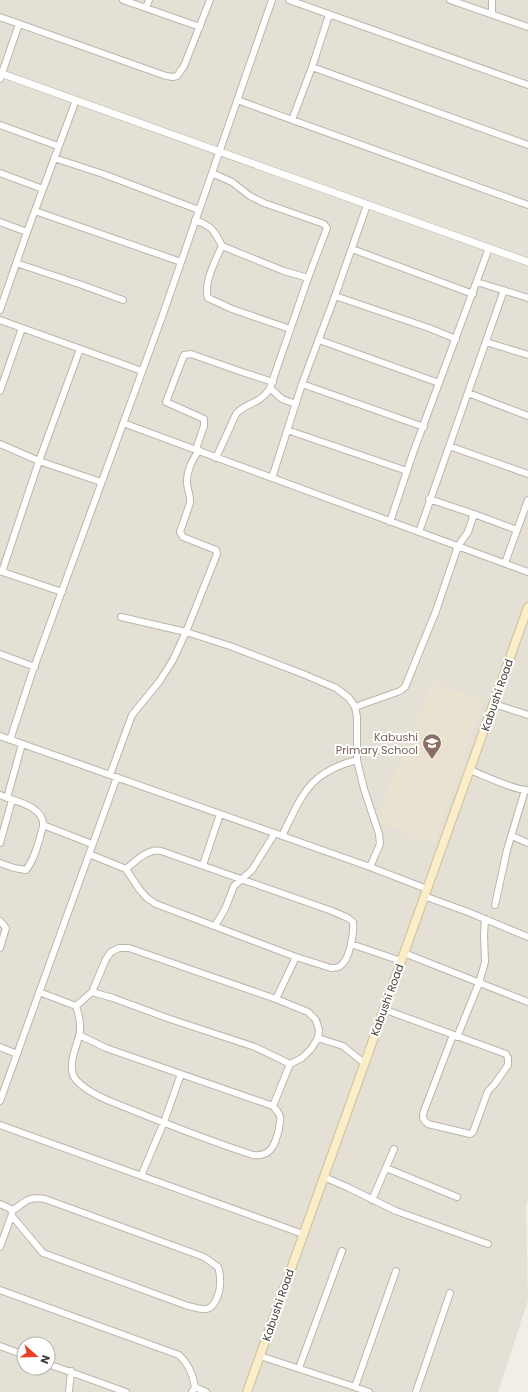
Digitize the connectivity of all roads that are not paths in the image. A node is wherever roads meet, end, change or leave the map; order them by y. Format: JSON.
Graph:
{"nodes":[{"id":1,"x":122,"y":0,"type":"edge"},
{"id":2,"x":149,"y":0,"type":"edge"},
{"id":3,"x":210,"y":0,"type":"edge"},
{"id":4,"x":272,"y":0,"type":"edge"},
{"id":5,"x":289,"y":0,"type":"edge"},
{"id":6,"x":450,"y":0,"type":"edge"},
{"id":7,"x":492,"y":0,"type":"edge"},
{"id":8,"x":146,"y":8,"type":"junction"},
{"id":9,"x":492,"y":14,"type":"junction"},
{"id":10,"x":329,"y":15,"type":"junction"},
{"id":11,"x":0,"y":17,"type":"edge"},
{"id":12,"x":19,"y":24,"type":"junction"},
{"id":13,"x":200,"y":27,"type":"junction"},
{"id":14,"x":528,"y":27,"type":"edge"},
{"id":15,"x":312,"y":67,"type":"junction"},
{"id":16,"x":1,"y":75,"type":"edge"},
{"id":17,"x":528,"y":85,"type":"edge"},
{"id":18,"x":76,"y":100,"type":"junction"},
{"id":19,"x":237,"y":100,"type":"junction"},
{"id":20,"x":292,"y":120,"type":"junction"},
{"id":21,"x":0,"y":124,"type":"edge"},
{"id":22,"x":528,"y":145,"type":"edge"},
{"id":23,"x":58,"y":146,"type":"junction"},
{"id":24,"x":219,"y":152,"type":"junction"},
{"id":25,"x":54,"y":158,"type":"junction"},
{"id":26,"x":0,"y":173,"type":"edge"},
{"id":27,"x":212,"y":173,"type":"junction"},
{"id":28,"x":43,"y":189,"type":"junction"},
{"id":29,"x":367,"y":205,"type":"junction"},
{"id":30,"x":528,"y":205,"type":"edge"},
{"id":31,"x":199,"y":210,"type":"junction"},
{"id":32,"x":35,"y":211,"type":"junction"},
{"id":33,"x":195,"y":220,"type":"junction"},
{"id":34,"x":0,"y":222,"type":"edge"},
{"id":35,"x":27,"y":232,"type":"junction"},
{"id":36,"x":222,"y":246,"type":"junction"},
{"id":37,"x":489,"y":248,"type":"junction"},
{"id":38,"x":352,"y":249,"type":"junction"},
{"id":39,"x":181,"y":262,"type":"junction"},
{"id":40,"x":528,"y":262,"type":"edge"},
{"id":41,"x":16,"y":263,"type":"junction"},
{"id":42,"x":308,"y":278,"type":"junction"},
{"id":43,"x":477,"y":282,"type":"junction"},
{"id":44,"x":504,"y":290,"type":"junction"},
{"id":45,"x":473,"y":294,"type":"junction"},
{"id":46,"x":336,"y":296,"type":"junction"},
{"id":47,"x":528,"y":298,"type":"edge"},
{"id":48,"x":123,"y":300,"type":"dead end"},
{"id":49,"x":0,"y":310,"type":"edge"},
{"id":50,"x":0,"y":320,"type":"edge"},
{"id":51,"x":22,"y":328,"type":"junction"},
{"id":52,"x":290,"y":329,"type":"junction"},
{"id":53,"x":456,"y":339,"type":"junction"},
{"id":54,"x":319,"y":340,"type":"junction"},
{"id":55,"x":486,"y":342,"type":"junction"},
{"id":56,"x":80,"y":349,"type":"junction"},
{"id":57,"x":528,"y":355,"type":"edge"},
{"id":58,"x":142,"y":371,"type":"junction"},
{"id":59,"x":273,"y":382,"type":"junction"},
{"id":60,"x":439,"y":383,"type":"junction"},
{"id":61,"x":302,"y":384,"type":"junction"},
{"id":62,"x":270,"y":388,"type":"junction"},
{"id":63,"x":0,"y":391,"type":"edge"},
{"id":64,"x":468,"y":393,"type":"junction"},
{"id":65,"x":296,"y":404,"type":"junction"},
{"id":66,"x":528,"y":416,"type":"edge"},
{"id":67,"x":123,"y":423,"type":"junction"},
{"id":68,"x":424,"y":426,"type":"junction"},
{"id":69,"x":287,"y":430,"type":"junction"},
{"id":70,"x":0,"y":444,"type":"edge"},
{"id":71,"x":449,"y":446,"type":"junction"},
{"id":72,"x":197,"y":450,"type":"junction"},
{"id":73,"x":216,"y":458,"type":"junction"},
{"id":74,"x":39,"y":461,"type":"junction"},
{"id":75,"x":407,"y":471,"type":"junction"},
{"id":76,"x":528,"y":474,"type":"edge"},
{"id":77,"x":272,"y":478,"type":"junction"},
{"id":78,"x":102,"y":482,"type":"junction"},
{"id":79,"x":429,"y":499,"type":"junction"},
{"id":80,"x":528,"y":500,"type":"edge"},
{"id":81,"x":474,"y":514,"type":"junction"},
{"id":82,"x":390,"y":522,"type":"junction"},
{"id":83,"x":517,"y":530,"type":"junction"},
{"id":84,"x":419,"y":532,"type":"junction"},
{"id":85,"x":458,"y":546,"type":"junction"},
{"id":86,"x":505,"y":564,"type":"junction"},
{"id":87,"x":1,"y":571,"type":"edge"},
{"id":88,"x":528,"y":572,"type":"edge"},
{"id":89,"x":62,"y":592,"type":"junction"},
{"id":90,"x":528,"y":607,"type":"edge"},
{"id":91,"x":121,"y":617,"type":"dead end"},
{"id":92,"x":186,"y":632,"type":"junction"},
{"id":93,"x":0,"y":654,"type":"edge"},
{"id":94,"x":34,"y":667,"type":"junction"},
{"id":95,"x":494,"y":704,"type":"junction"},
{"id":96,"x":355,"y":707,"type":"junction"},
{"id":97,"x":528,"y":715,"type":"edge"},
{"id":98,"x":0,"y":736,"type":"edge"},
{"id":99,"x":10,"y":740,"type":"junction"},
{"id":100,"x":22,"y":744,"type":"junction"},
{"id":101,"x":357,"y":760,"type":"junction"},
{"id":102,"x":470,"y":770,"type":"junction"},
{"id":103,"x":113,"y":776,"type":"junction"},
{"id":104,"x":527,"y":790,"type":"edge"},
{"id":105,"x":0,"y":795,"type":"edge"},
{"id":106,"x":9,"y":799,"type":"junction"},
{"id":107,"x":220,"y":814,"type":"junction"},
{"id":108,"x":43,"y":825,"type":"junction"},
{"id":109,"x":278,"y":835,"type":"junction"},
{"id":110,"x":512,"y":836,"type":"junction"},
{"id":111,"x":0,"y":843,"type":"edge"},
{"id":112,"x":528,"y":843,"type":"edge"},
{"id":113,"x":92,"y":844,"type":"junction"},
{"id":114,"x":89,"y":854,"type":"junction"},
{"id":115,"x":0,"y":863,"type":"edge"},
{"id":116,"x":203,"y":865,"type":"junction"},
{"id":117,"x":370,"y":867,"type":"junction"},
{"id":118,"x":126,"y":869,"type":"junction"},
{"id":119,"x":242,"y":879,"type":"junction"},
{"id":120,"x":425,"y":892,"type":"junction"},
{"id":121,"x":495,"y":906,"type":"dead end"},
{"id":122,"x":485,"y":919,"type":"junction"},
{"id":123,"x":0,"y":921,"type":"edge"},
{"id":124,"x":215,"y":926,"type":"junction"},
{"id":125,"x":528,"y":936,"type":"edge"},
{"id":126,"x":351,"y":944,"type":"junction"},
{"id":127,"x":0,"y":948,"type":"edge"},
{"id":128,"x":296,"y":957,"type":"junction"},
{"id":129,"x":402,"y":957,"type":"junction"},
{"id":130,"x":479,"y":982,"type":"junction"},
{"id":131,"x":39,"y":992,"type":"junction"},
{"id":132,"x":92,"y":992,"type":"junction"},
{"id":133,"x":276,"y":999,"type":"junction"},
{"id":134,"x":528,"y":1002,"type":"edge"},
{"id":135,"x":76,"y":1006,"type":"junction"},
{"id":136,"x":383,"y":1009,"type":"junction"},
{"id":137,"x":80,"y":1035,"type":"junction"},
{"id":138,"x":455,"y":1036,"type":"junction"},
{"id":139,"x":318,"y":1038,"type":"junction"},
{"id":140,"x":0,"y":1047,"type":"edge"},
{"id":141,"x":17,"y":1054,"type":"junction"},
{"id":142,"x":364,"y":1063,"type":"junction"},
{"id":143,"x":290,"y":1064,"type":"junction"},
{"id":144,"x":181,"y":1074,"type":"junction"},
{"id":145,"x":0,"y":1101,"type":"edge"},
{"id":146,"x":273,"y":1106,"type":"junction"},
{"id":147,"x":164,"y":1122,"type":"junction"},
{"id":148,"x":0,"y":1125,"type":"edge"},
{"id":149,"x":394,"y":1149,"type":"dead end"},
{"id":150,"x":386,"y":1168,"type":"junction"},
{"id":151,"x":142,"y":1176,"type":"junction"},
{"id":152,"x":324,"y":1177,"type":"junction"},
{"id":153,"x":457,"y":1197,"type":"dead end"},
{"id":154,"x":372,"y":1200,"type":"junction"},
{"id":155,"x":0,"y":1204,"type":"edge"},
{"id":156,"x":12,"y":1214,"type":"junction"},
{"id":157,"x":303,"y":1234,"type":"junction"},
{"id":158,"x":488,"y":1244,"type":"dead end"},
{"id":159,"x":0,"y":1247,"type":"edge"},
{"id":160,"x":342,"y":1252,"type":"dead end"},
{"id":161,"x":396,"y":1271,"type":"dead end"},
{"id":162,"x":0,"y":1290,"type":"edge"},
{"id":163,"x":450,"y":1294,"type":"dead end"},
{"id":164,"x":0,"y":1346,"type":"edge"},
{"id":165,"x":16,"y":1352,"type":"edge"},
{"id":166,"x":260,"y":1356,"type":"junction"},
{"id":167,"x":56,"y":1366,"type":"edge"},
{"id":168,"x":300,"y":1368,"type":"junction"},
{"id":169,"x":71,"y":1371,"type":"junction"},
{"id":170,"x":355,"y":1387,"type":"junction"},
{"id":171,"x":194,"y":1390,"type":"edge"},
{"id":172,"x":68,"y":1392,"type":"edge"},
{"id":173,"x":126,"y":1392,"type":"edge"},
{"id":174,"x":206,"y":1392,"type":"edge"},
{"id":175,"x":247,"y":1392,"type":"edge"},
{"id":176,"x":369,"y":1392,"type":"edge"},
{"id":177,"x":416,"y":1392,"type":"edge"}],
"edges":[{"from":1,"to":8,"type":"street"},
{"from":2,"to":8,"type":"street"},
{"from":3,"to":13,"type":"street"},
{"from":4,"to":19,"type":"street"},
{"from":5,"to":10,"type":"street"},
{"from":6,"to":9,"type":"street"},
{"from":7,"to":9,"type":"street"},
{"from":8,"to":13,"type":"street"},
{"from":9,"to":14,"type":"street"},
{"from":10,"to":15,"type":"street"},
{"from":10,"to":17,"type":"street"},
{"from":11,"to":12,"type":"street"},
{"from":12,"to":13,"type":"street"},
{"from":12,"to":16,"type":"street"},
{"from":15,"to":20,"type":"street"},
{"from":15,"to":22,"type":"street"},
{"from":16,"to":18,"type":"street"},
{"from":18,"to":23,"type":"street"},
{"from":18,"to":24,"type":"street"},
{"from":19,"to":20,"type":"street"},
{"from":19,"to":24,"type":"street"},
{"from":20,"to":30,"type":"street"},
{"from":21,"to":23,"type":"street"},
{"from":23,"to":25,"type":"street"},
{"from":24,"to":27,"type":"street"},
{"from":24,"to":29,"type":"street"},
{"from":25,"to":28,"type":"street"},
{"from":25,"to":31,"type":"street"},
{"from":26,"to":28,"type":"street"},
{"from":27,"to":31,"type":"street"},
{"from":27,"to":42,"type":"street"},
{"from":28,"to":32,"type":"street"},
{"from":29,"to":37,"type":"street"},
{"from":29,"to":38,"type":"street"},
{"from":31,"to":33,"type":"street"},
{"from":32,"to":35,"type":"street"},
{"from":32,"to":39,"type":"street"},
{"from":33,"to":36,"type":"street"},
{"from":33,"to":39,"type":"street"},
{"from":34,"to":35,"type":"street"},
{"from":35,"to":41,"type":"street"},
{"from":36,"to":42,"type":"street"},
{"from":36,"to":52,"type":"street"},
{"from":37,"to":40,"type":"street"},
{"from":37,"to":43,"type":"street"},
{"from":38,"to":45,"type":"street"},
{"from":38,"to":46,"type":"street"},
{"from":39,"to":58,"type":"street"},
{"from":41,"to":48,"type":"street"},
{"from":41,"to":49,"type":"street"},
{"from":42,"to":52,"type":"street"},
{"from":43,"to":44,"type":"street"},
{"from":43,"to":45,"type":"street"},
{"from":44,"to":47,"type":"street"},
{"from":44,"to":55,"type":"street"},
{"from":45,"to":53,"type":"street"},
{"from":46,"to":53,"type":"street"},
{"from":46,"to":54,"type":"street"},
{"from":50,"to":51,"type":"street"},
{"from":51,"to":56,"type":"street"},
{"from":51,"to":63,"type":"street"},
{"from":52,"to":59,"type":"street"},
{"from":53,"to":60,"type":"street"},
{"from":54,"to":60,"type":"street"},
{"from":54,"to":61,"type":"street"},
{"from":55,"to":57,"type":"street"},
{"from":55,"to":64,"type":"street"},
{"from":56,"to":58,"type":"street"},
{"from":56,"to":74,"type":"street"},
{"from":58,"to":67,"type":"street"},
{"from":59,"to":62,"type":"street"},
{"from":59,"to":72,"type":"street"},
{"from":60,"to":68,"type":"street"},
{"from":61,"to":65,"type":"street"},
{"from":61,"to":68,"type":"street"},
{"from":62,"to":65,"type":"street"},
{"from":62,"to":73,"type":"street"},
{"from":64,"to":66,"type":"street"},
{"from":64,"to":71,"type":"street"},
{"from":65,"to":69,"type":"street"},
{"from":67,"to":72,"type":"street"},
{"from":67,"to":78,"type":"street"},
{"from":68,"to":75,"type":"street"},
{"from":69,"to":75,"type":"street"},
{"from":69,"to":77,"type":"street"},
{"from":70,"to":74,"type":"street"},
{"from":71,"to":76,"type":"street"},
{"from":71,"to":79,"type":"street"},
{"from":72,"to":73,"type":"street"},
{"from":72,"to":92,"type":"street"},
{"from":73,"to":77,"type":"street"},
{"from":74,"to":78,"type":"street"},
{"from":74,"to":87,"type":"street"},
{"from":75,"to":82,"type":"street"},
{"from":77,"to":82,"type":"street"},
{"from":78,"to":89,"type":"street"},
{"from":79,"to":81,"type":"street"},
{"from":79,"to":84,"type":"street"},
{"from":80,"to":83,"type":"street"},
{"from":81,"to":83,"type":"street"},
{"from":81,"to":85,"type":"street"},
{"from":82,"to":84,"type":"street"},
{"from":83,"to":86,"type":"street"},
{"from":84,"to":85,"type":"street"},
{"from":85,"to":86,"type":"street"},
{"from":85,"to":96,"type":"street"},
{"from":86,"to":88,"type":"street"},
{"from":87,"to":89,"type":"street"},
{"from":89,"to":94,"type":"street"},
{"from":90,"to":95,"type":"main road","name":"Kabushi Road"},
{"from":91,"to":92,"type":"street"},
{"from":92,"to":96,"type":"street"},
{"from":92,"to":103,"type":"street"},
{"from":93,"to":94,"type":"street"},
{"from":94,"to":99,"type":"street"},
{"from":95,"to":97,"type":"street"},
{"from":95,"to":102,"type":"main road","name":"Kabushi Road"},
{"from":96,"to":101,"type":"street"},
{"from":98,"to":99,"type":"street"},
{"from":99,"to":100,"type":"street"},
{"from":100,"to":103,"type":"street"},
{"from":100,"to":106,"type":"street"},
{"from":101,"to":109,"type":"street"},
{"from":101,"to":117,"type":"street"},
{"from":102,"to":104,"type":"street"},
{"from":102,"to":120,"type":"main road","name":"Kabushi Road"},
{"from":103,"to":107,"type":"street"},
{"from":103,"to":113,"type":"street"},
{"from":104,"to":110,"type":"street"},
{"from":105,"to":106,"type":"street"},
{"from":106,"to":108,"type":"street"},
{"from":106,"to":111,"type":"street"},
{"from":107,"to":109,"type":"street"},
{"from":107,"to":116,"type":"street"},
{"from":108,"to":113,"type":"street"},
{"from":108,"to":115,"type":"street"},
{"from":109,"to":117,"type":"street"},
{"from":109,"to":119,"type":"street"},
{"from":110,"to":112,"type":"street"},
{"from":110,"to":121,"type":"street"},
{"from":113,"to":114,"type":"street"},
{"from":114,"to":118,"type":"street"},
{"from":114,"to":131,"type":"street"},
{"from":116,"to":118,"type":"street"},
{"from":116,"to":119,"type":"street"},
{"from":117,"to":120,"type":"street"},
{"from":118,"to":124,"type":"street"},
{"from":119,"to":124,"type":"street"},
{"from":119,"to":126,"type":"street"},
{"from":120,"to":122,"type":"street"},
{"from":120,"to":129,"type":"main road","name":"Kabushi Road"},
{"from":122,"to":125,"type":"street"},
{"from":122,"to":130,"type":"street"},
{"from":123,"to":127,"type":"street"},
{"from":124,"to":128,"type":"street"},
{"from":126,"to":128,"type":"street"},
{"from":126,"to":129,"type":"street"},
{"from":128,"to":133,"type":"street"},
{"from":129,"to":130,"type":"street"},
{"from":129,"to":136,"type":"main road","name":"Kabushi Road"},
{"from":130,"to":134,"type":"street"},
{"from":130,"to":138,"type":"street"},
{"from":131,"to":135,"type":"street"},
{"from":131,"to":141,"type":"street"},
{"from":132,"to":133,"type":"street"},
{"from":132,"to":135,"type":"street"},
{"from":132,"to":143,"type":"street"},
{"from":133,"to":139,"type":"street"},
{"from":135,"to":137,"type":"street"},
{"from":136,"to":138,"type":"street"},
{"from":136,"to":142,"type":"main road","name":"Kabushi Road"},
{"from":137,"to":144,"type":"street"},
{"from":137,"to":147,"type":"street"},
{"from":138,"to":138,"type":"street"},
{"from":139,"to":142,"type":"street"},
{"from":139,"to":143,"type":"street"},
{"from":140,"to":141,"type":"street"},
{"from":141,"to":145,"type":"street"},
{"from":142,"to":152,"type":"main road","name":"Kabushi Road"},
{"from":143,"to":146,"type":"street"},
{"from":144,"to":146,"type":"street"},
{"from":144,"to":147,"type":"street"},
{"from":146,"to":147,"type":"street"},
{"from":147,"to":151,"type":"street"},
{"from":148,"to":151,"type":"street"},
{"from":149,"to":150,"type":"street"},
{"from":150,"to":153,"type":"street"},
{"from":150,"to":154,"type":"street"},
{"from":151,"to":157,"type":"street"},
{"from":152,"to":154,"type":"street"},
{"from":152,"to":157,"type":"main road","name":"Kabushi Road"},
{"from":154,"to":158,"type":"street"},
{"from":155,"to":156,"type":"street"},
{"from":156,"to":156,"type":"street"},
{"from":156,"to":159,"type":"street"},
{"from":157,"to":166,"type":"main road","name":"Kabushi Road"},
{"from":160,"to":168,"type":"street"},
{"from":161,"to":170,"type":"street"},
{"from":162,"to":171,"type":"street"},
{"from":163,"to":177,"type":"street"},
{"from":164,"to":165,"type":"street"},
{"from":166,"to":168,"type":"street"},
{"from":166,"to":175,"type":"main road","name":"Kabushi Road"},
{"from":167,"to":169,"type":"street"},
{"from":168,"to":170,"type":"street"},
{"from":169,"to":172,"type":"street"},
{"from":169,"to":173,"type":"street"},
{"from":170,"to":176,"type":"street"},
{"from":171,"to":174,"type":"street"}]}
